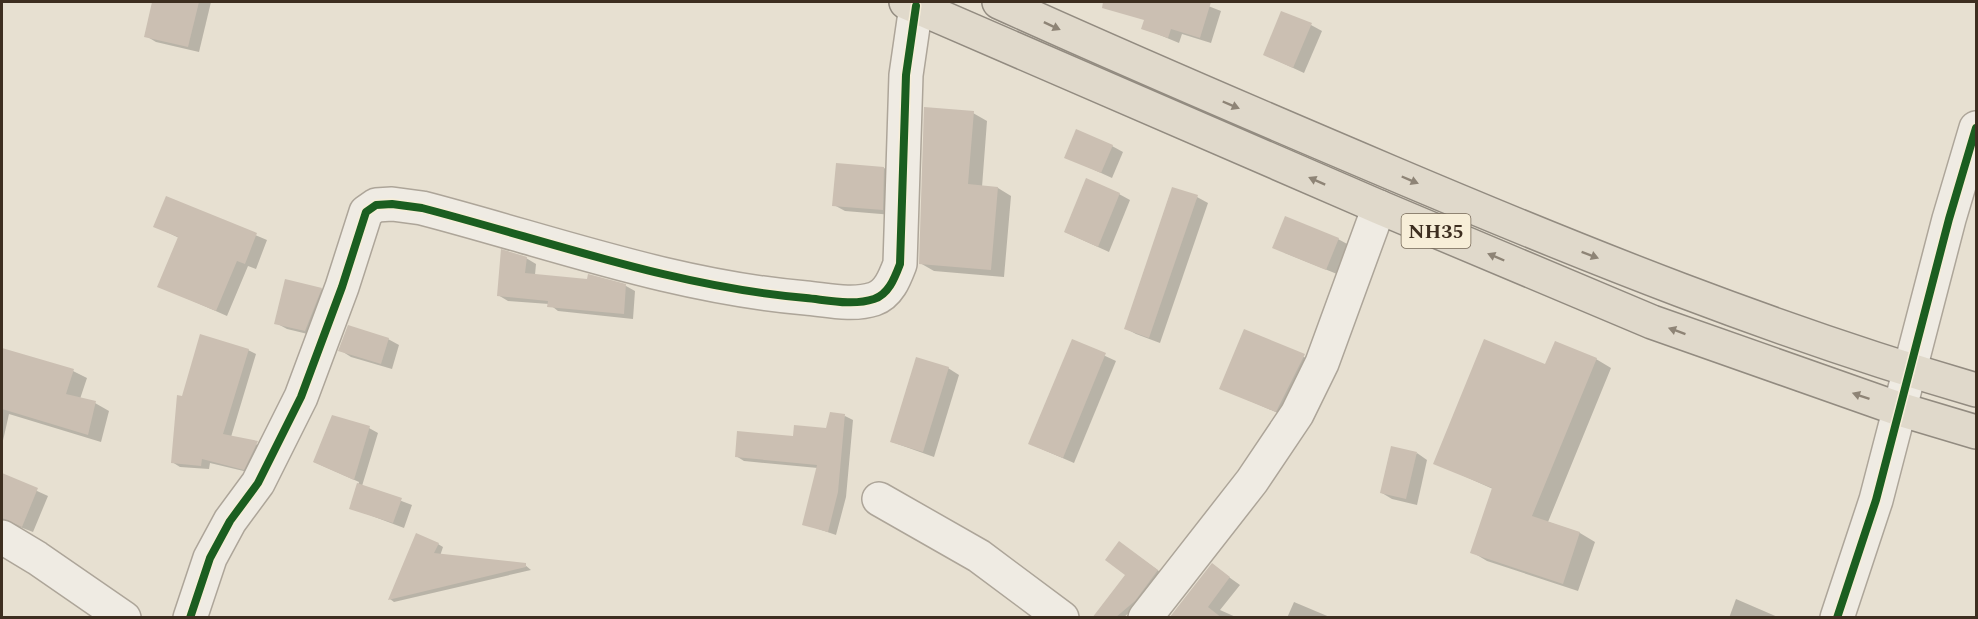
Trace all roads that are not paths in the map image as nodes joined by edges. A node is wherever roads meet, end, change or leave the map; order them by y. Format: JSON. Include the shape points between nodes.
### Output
{"nodes":[{"id":1,"x":999,"y":2,"type":"edge"},
{"id":2,"x":911,"y":4,"type":"edge"},
{"id":3,"x":1977,"y":128,"type":"edge"},
{"id":4,"x":1378,"y":207,"type":"junction"},
{"id":5,"x":1908,"y":370,"type":"junction"},
{"id":6,"x":1977,"y":390,"type":"edge"},
{"id":7,"x":1899,"y":409,"type":"junction"},
{"id":8,"x":1977,"y":432,"type":"edge"},
{"id":9,"x":879,"y":500,"type":"dead end"},
{"id":10,"x":2,"y":537,"type":"edge"},
{"id":11,"x":124,"y":618,"type":"edge"},
{"id":12,"x":190,"y":618,"type":"edge"},
{"id":13,"x":1062,"y":618,"type":"edge"},
{"id":14,"x":1145,"y":618,"type":"edge"},
{"id":15,"x":1836,"y":618,"type":"edge"}],
"edges":[{"from":1,"to":5,"type":"highway","number":"NH35","one_way":true,"via":[[1149,71],[1525,230]]},
{"from":4,"to":2,"type":"highway","number":"NH35","one_way":true},
{"from":2,"to":12,"type":"street","via":[[900,264],[892,284],[876,299],[851,302],[782,296],[673,276],[422,208],[376,205],[366,212],[358,232],[342,288],[301,397],[258,483],[230,521],[210,558]]},
{"from":3,"to":5,"type":"street"},
{"from":7,"to":4,"type":"highway","number":"NH35","one_way":true,"via":[[1652,322]]},
{"from":4,"to":14,"type":"street","via":[[1322,363],[1297,414],[1252,481]]},
{"from":5,"to":6,"type":"highway","number":"NH35"},
{"from":5,"to":7,"type":"street"},
{"from":7,"to":8,"type":"highway","number":"NH35"},
{"from":7,"to":15,"type":"street","via":[[1876,500]]},
{"from":9,"to":13,"type":"street","via":[[979,556]]},
{"from":10,"to":11,"type":"street"}]}
